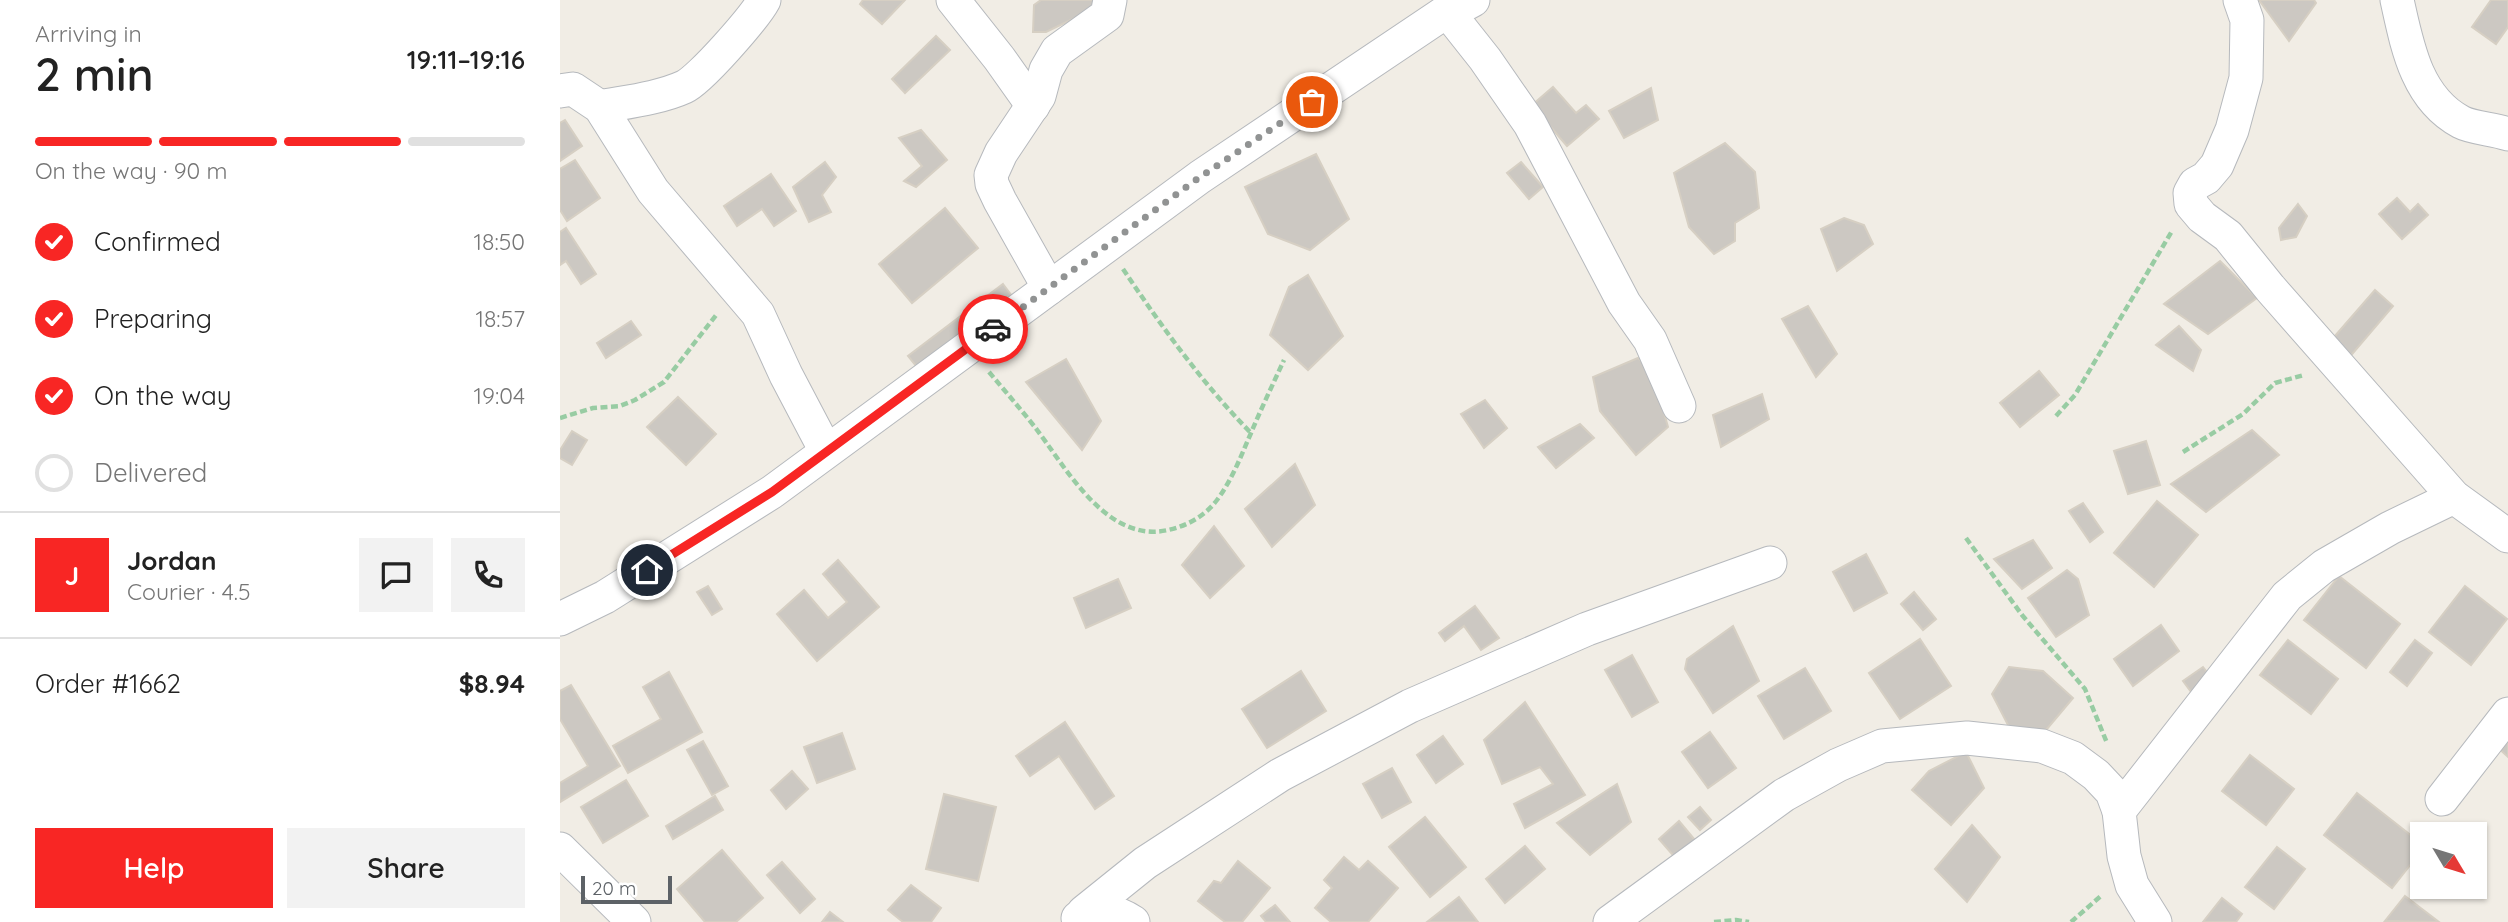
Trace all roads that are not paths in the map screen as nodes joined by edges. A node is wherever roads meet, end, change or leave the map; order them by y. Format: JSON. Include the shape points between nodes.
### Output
{"nodes":[{"id":1,"x":764,"y":0,"type":"edge"},
{"id":2,"x":953,"y":0,"type":"edge"},
{"id":3,"x":1110,"y":0,"type":"edge"},
{"id":4,"x":2240,"y":0,"type":"edge"},
{"id":5,"x":2397,"y":0,"type":"edge"},
{"id":6,"x":1460,"y":6,"type":"edge"},
{"id":7,"x":560,"y":91,"type":"edge"},
{"id":8,"x":1033,"y":106,"type":"junction"},
{"id":9,"x":600,"y":107,"type":"junction"},
{"id":10,"x":2508,"y":134,"type":"edge"},
{"id":11,"x":1049,"y":288,"type":"junction"},
{"id":12,"x":1679,"y":406,"type":"dead end"},
{"id":13,"x":826,"y":451,"type":"junction"},
{"id":14,"x":2508,"y":504,"type":"edge"},
{"id":15,"x":2464,"y":505,"type":"junction"},
{"id":16,"x":2508,"y":536,"type":"edge"},
{"id":17,"x":1770,"y":563,"type":"dead end"},
{"id":18,"x":560,"y":619,"type":"edge"},
{"id":19,"x":2508,"y":714,"type":"edge"},
{"id":20,"x":2442,"y":799,"type":"dead end"},
{"id":21,"x":2116,"y":802,"type":"junction"},
{"id":22,"x":560,"y":849,"type":"edge"},
{"id":23,"x":1079,"y":917,"type":"edge"},
{"id":24,"x":634,"y":922,"type":"edge"},
{"id":25,"x":1133,"y":922,"type":"edge"},
{"id":26,"x":1610,"y":922,"type":"edge"},
{"id":27,"x":2155,"y":922,"type":"edge"}],
"edges":[{"from":1,"to":9,"type":"street","via":[[730,44],[686,87]]},
{"from":2,"to":8,"type":"street"},
{"from":3,"to":8,"type":"street","via":[[1107,15],[1057,51]]},
{"from":4,"to":15,"type":"street","via":[[2247,20],[2246,78],[2217,165],[2195,184],[2190,204],[2228,236]]},
{"from":5,"to":10,"type":"street","via":[[2409,52],[2423,85],[2442,110],[2463,123]]},
{"from":6,"to":11,"type":"street","via":[[1200,177]]},
{"from":6,"to":12,"type":"street","via":[[1485,59],[1530,124],[1624,303],[1650,340]]},
{"from":7,"to":9,"type":"street","via":[[573,89]]},
{"from":8,"to":11,"type":"street","via":[[991,175],[1000,201]]},
{"from":9,"to":13,"type":"street","via":[[653,191],[758,314]]},
{"from":11,"to":13,"type":"street"},
{"from":13,"to":18,"type":"street","via":[[772,492],[605,597]]},
{"from":14,"to":15,"type":"street"},
{"from":15,"to":16,"type":"street"},
{"from":15,"to":21,"type":"street","via":[[2390,528],[2323,566],[2287,596]]},
{"from":17,"to":23,"type":"street","via":[[1587,628],[1410,706],[1280,775],[1146,863]]},
{"from":19,"to":20,"type":"street"},
{"from":21,"to":26,"type":"street","via":[[2096,775],[2073,758],[2042,746],[1967,738],[1882,746],[1784,795]]},
{"from":21,"to":27,"type":"street","via":[[2132,885]]},
{"from":22,"to":24,"type":"street"},
{"from":23,"to":25,"type":"street","via":[[1109,911]]}]}
